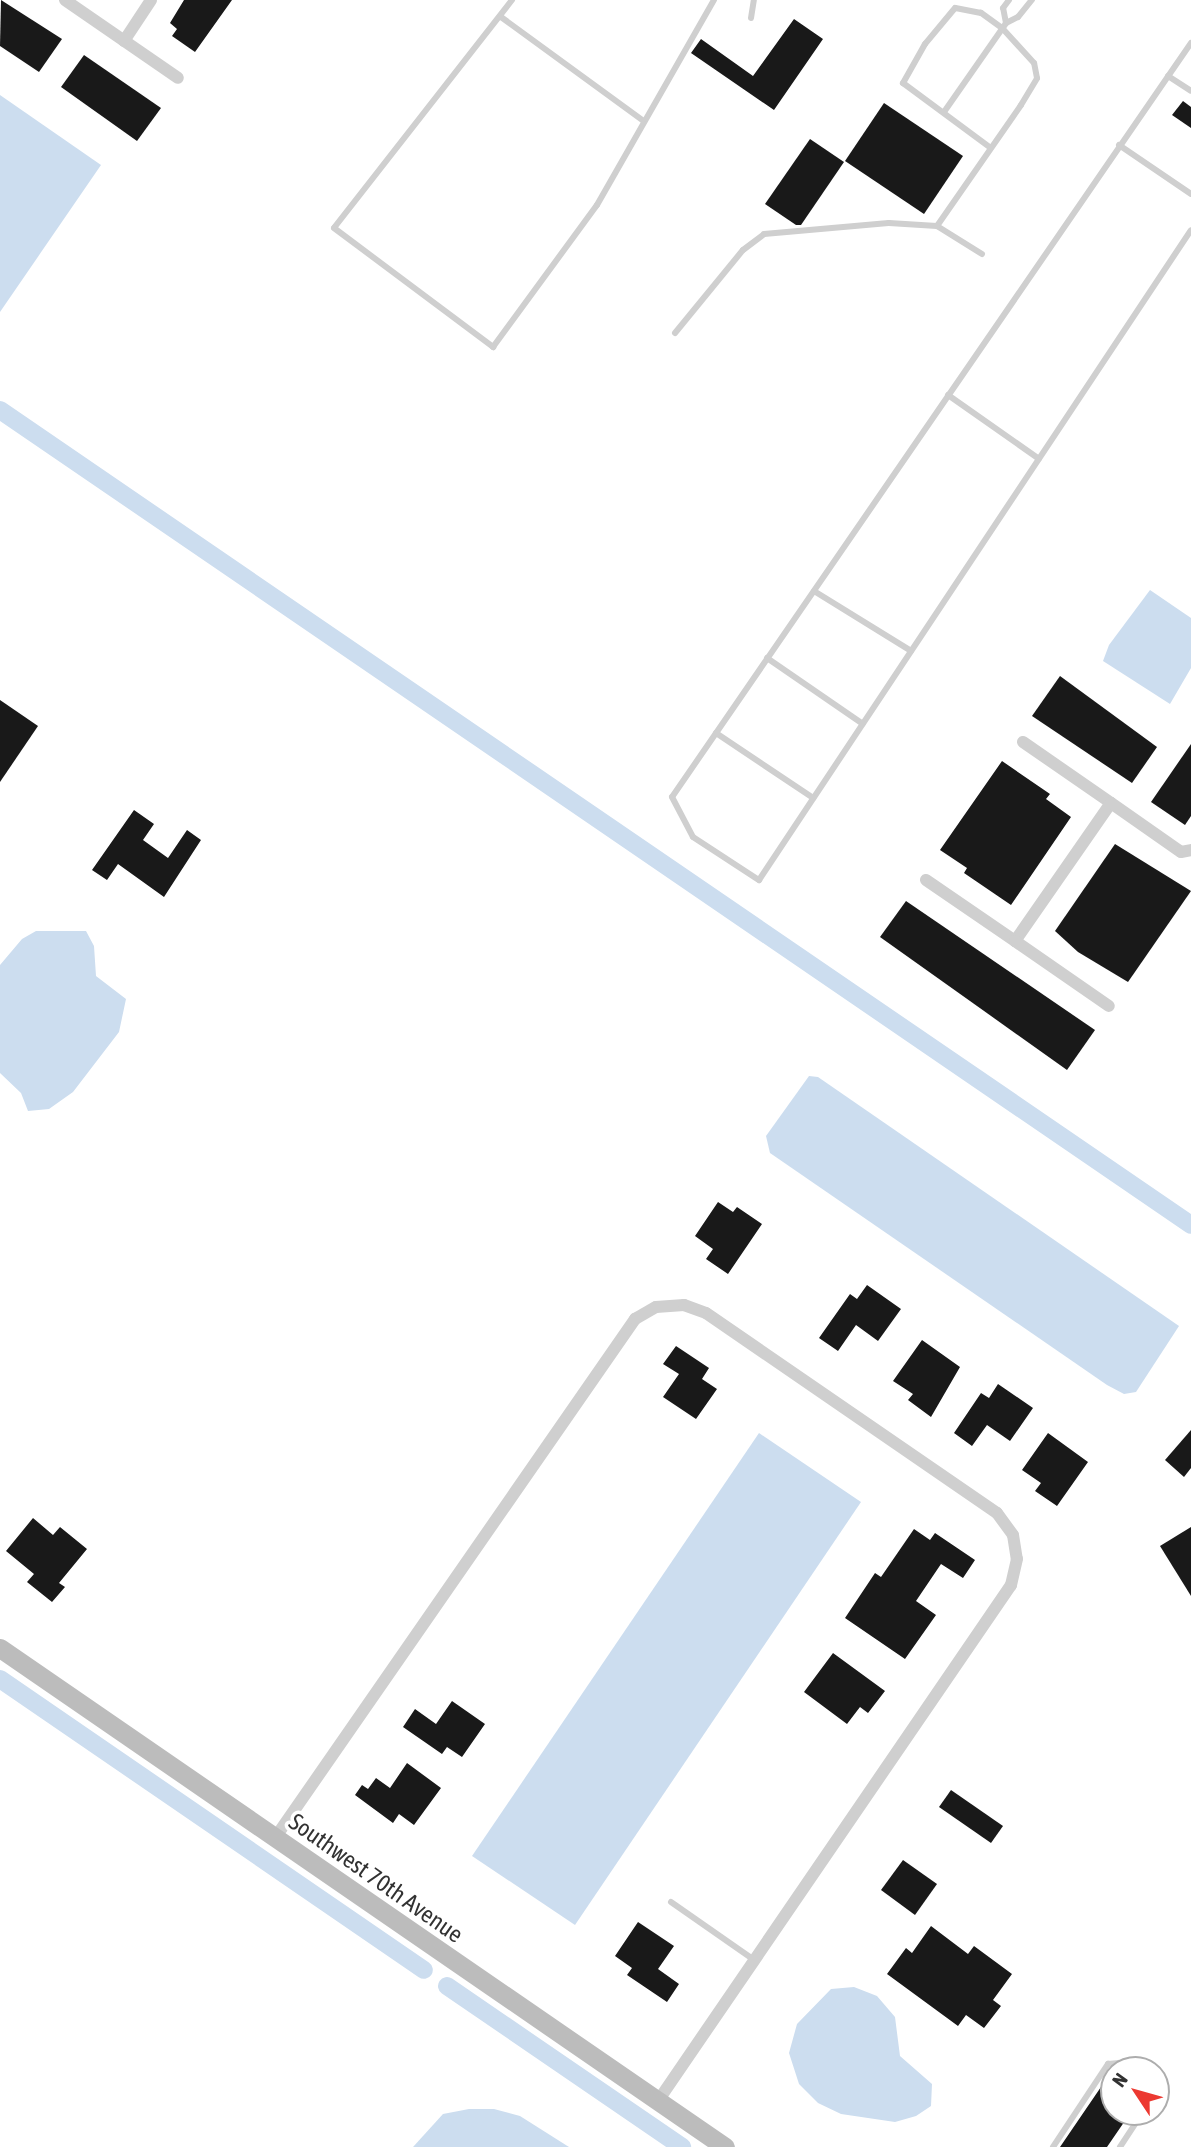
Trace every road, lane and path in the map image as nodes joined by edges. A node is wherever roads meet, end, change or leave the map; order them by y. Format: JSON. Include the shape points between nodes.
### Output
{"nodes":[{"id":1,"x":65,"y":0,"type":"edge"},
{"id":2,"x":151,"y":0,"type":"edge"},
{"id":3,"x":512,"y":0,"type":"edge"},
{"id":4,"x":714,"y":0,"type":"edge"},
{"id":5,"x":754,"y":0,"type":"edge"},
{"id":6,"x":1009,"y":0,"type":"edge"},
{"id":7,"x":1032,"y":0,"type":"edge"},
{"id":8,"x":501,"y":16,"type":"junction"},
{"id":9,"x":751,"y":18,"type":"dead end"},
{"id":10,"x":1004,"y":25,"type":"junction"},
{"id":11,"x":124,"y":41,"type":"junction"},
{"id":12,"x":1191,"y":43,"type":"edge"},
{"id":13,"x":1168,"y":76,"type":"junction"},
{"id":14,"x":178,"y":78,"type":"dead end"},
{"id":15,"x":1191,"y":91,"type":"edge"},
{"id":16,"x":944,"y":112,"type":"junction"},
{"id":17,"x":642,"y":120,"type":"junction"},
{"id":18,"x":1119,"y":145,"type":"junction"},
{"id":19,"x":991,"y":148,"type":"junction"},
{"id":20,"x":1191,"y":194,"type":"edge"},
{"id":21,"x":937,"y":226,"type":"junction"},
{"id":22,"x":1191,"y":230,"type":"edge"},
{"id":23,"x":982,"y":254,"type":"dead end"},
{"id":24,"x":675,"y":333,"type":"dead end"},
{"id":25,"x":948,"y":395,"type":"junction"},
{"id":26,"x":1039,"y":459,"type":"junction"},
{"id":27,"x":814,"y":591,"type":"junction"},
{"id":28,"x":911,"y":651,"type":"junction"},
{"id":29,"x":767,"y":658,"type":"junction"},
{"id":30,"x":863,"y":724,"type":"junction"},
{"id":31,"x":716,"y":733,"type":"junction"},
{"id":32,"x":1023,"y":742,"type":"dead end"},
{"id":33,"x":813,"y":798,"type":"junction"},
{"id":34,"x":1111,"y":803,"type":"junction"},
{"id":35,"x":1191,"y":850,"type":"edge"},
{"id":36,"x":926,"y":880,"type":"dead end"},
{"id":37,"x":1015,"y":941,"type":"junction"},
{"id":38,"x":1109,"y":1006,"type":"dead end"},
{"id":39,"x":0,"y":1648,"type":"edge"},
{"id":40,"x":275,"y":1838,"type":"junction"},
{"id":41,"x":671,"y":1902,"type":"dead end"},
{"id":42,"x":754,"y":1960,"type":"junction"},
{"id":43,"x":1100,"y":2076,"type":"edge"},
{"id":44,"x":658,"y":2101,"type":"junction"},
{"id":45,"x":1134,"y":2126,"type":"edge"},
{"id":46,"x":725,"y":2147,"type":"edge"},
{"id":47,"x":1053,"y":2147,"type":"edge"},
{"id":48,"x":1120,"y":2147,"type":"edge"}],
"edges":[{"from":1,"to":11,"type":"street"},
{"from":2,"to":11,"type":"street"},
{"from":3,"to":8,"type":"lane"},
{"from":4,"to":17,"type":"lane"},
{"from":5,"to":9,"type":"lane"},
{"from":6,"to":10,"type":"lane","via":[[1003,8]]},
{"from":7,"to":10,"type":"lane","via":[[1018,18]]},
{"from":8,"to":17,"type":"lane"},
{"from":8,"to":17,"type":"lane","via":[[334,228],[494,347],[597,205]]},
{"from":10,"to":16,"type":"lane"},
{"from":10,"to":16,"type":"lane","via":[[981,13],[955,8],[925,44],[903,83]]},
{"from":10,"to":19,"type":"lane","via":[[1034,62],[1037,78]]},
{"from":11,"to":14,"type":"street"},
{"from":12,"to":13,"type":"lane"},
{"from":13,"to":15,"type":"lane"},
{"from":13,"to":18,"type":"lane"},
{"from":16,"to":19,"type":"lane"},
{"from":18,"to":20,"type":"lane"},
{"from":18,"to":25,"type":"lane"},
{"from":19,"to":21,"type":"lane"},
{"from":21,"to":23,"type":"lane"},
{"from":21,"to":24,"type":"lane","via":[[889,223],[764,234],[743,250]]},
{"from":22,"to":26,"type":"lane"},
{"from":25,"to":26,"type":"lane"},
{"from":25,"to":27,"type":"lane"},
{"from":26,"to":28,"type":"lane"},
{"from":27,"to":28,"type":"lane"},
{"from":27,"to":29,"type":"lane"},
{"from":28,"to":30,"type":"lane"},
{"from":29,"to":30,"type":"lane"},
{"from":29,"to":31,"type":"lane"},
{"from":30,"to":33,"type":"lane"},
{"from":31,"to":33,"type":"lane"},
{"from":31,"to":33,"type":"lane","via":[[672,797],[693,836],[759,880]]},
{"from":32,"to":34,"type":"street"},
{"from":34,"to":35,"type":"street","via":[[1181,852]]},
{"from":34,"to":37,"type":"street"},
{"from":36,"to":37,"type":"street"},
{"from":37,"to":38,"type":"street"},
{"from":39,"to":40,"type":"street","name":"Southwest 70th Avenue"},
{"from":40,"to":42,"type":"street","via":[[622,1335],[635,1319],[656,1307],[684,1304],[706,1313],[996,1513],[1013,1535],[1017,1559],[1011,1585]]},
{"from":40,"to":44,"type":"street","name":"Southwest 70th Avenue"},
{"from":41,"to":42,"type":"lane"},
{"from":42,"to":44,"type":"street"},
{"from":43,"to":47,"type":"lane"},
{"from":44,"to":46,"type":"street","name":"Southwest 70th Avenue"},
{"from":45,"to":48,"type":"lane"}]}
